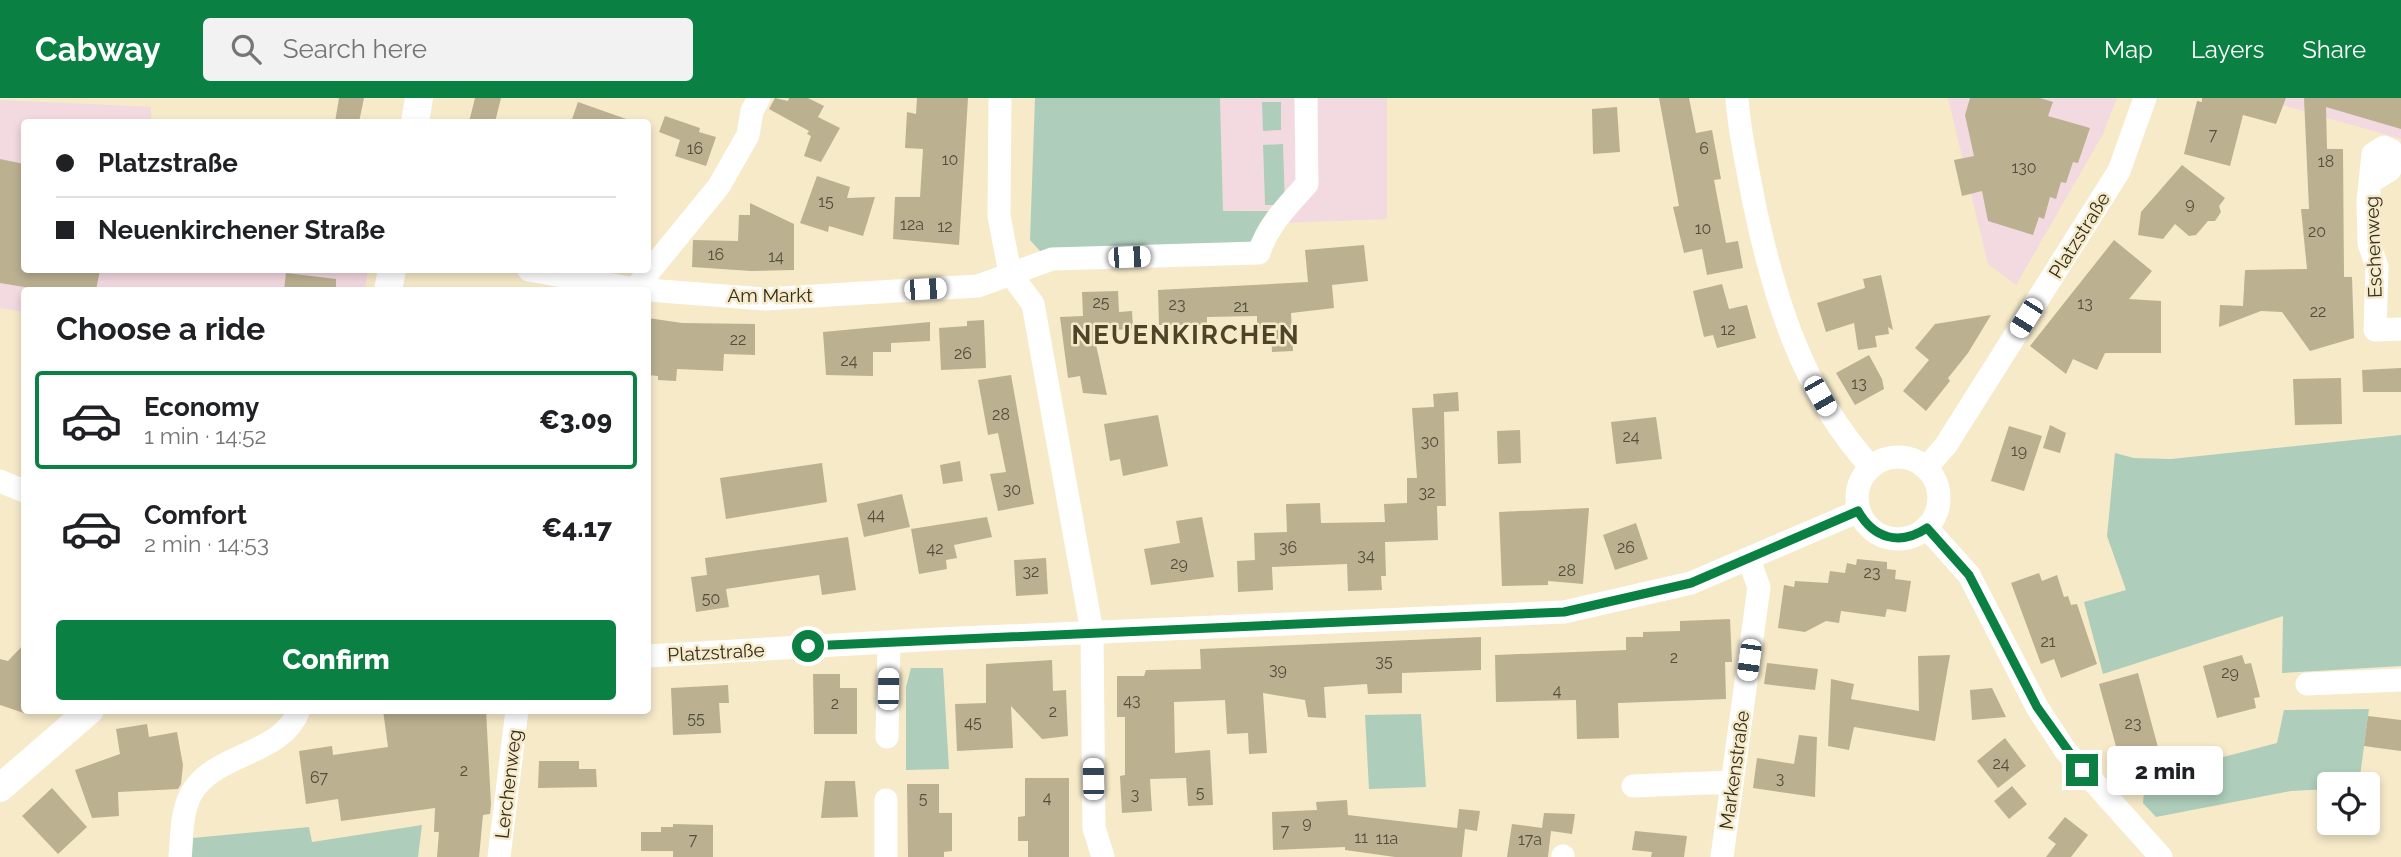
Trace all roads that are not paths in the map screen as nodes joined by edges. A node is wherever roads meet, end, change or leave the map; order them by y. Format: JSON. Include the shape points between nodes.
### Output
{"nodes":[{"id":1,"x":419,"y":98,"type":"edge"},
{"id":2,"x":759,"y":98,"type":"edge"},
{"id":3,"x":1000,"y":98,"type":"edge"},
{"id":4,"x":1306,"y":98,"type":"edge"},
{"id":5,"x":1737,"y":98,"type":"edge"},
{"id":6,"x":2145,"y":98,"type":"edge"},
{"id":7,"x":416,"y":119,"type":"edge"},
{"id":8,"x":2372,"y":181,"type":"dead end"},
{"id":9,"x":651,"y":269,"type":"edge"},
{"id":10,"x":546,"y":273,"type":"edge"},
{"id":11,"x":648,"y":273,"type":"edge"},
{"id":12,"x":1010,"y":273,"type":"junction"},
{"id":13,"x":624,"y":287,"type":"edge"},
{"id":14,"x":637,"y":287,"type":"edge"},
{"id":15,"x":651,"y":290,"type":"edge"},
{"id":16,"x":2401,"y":329,"type":"edge"},
{"id":17,"x":1871,"y":467,"type":"junction"},
{"id":18,"x":1926,"y":468,"type":"junction"},
{"id":19,"x":0,"y":481,"type":"edge"},
{"id":20,"x":21,"y":490,"type":"edge"},
{"id":21,"x":1858,"y":511,"type":"junction"},
{"id":22,"x":1927,"y":528,"type":"junction"},
{"id":23,"x":1749,"y":560,"type":"junction"},
{"id":24,"x":1092,"y":632,"type":"junction"},
{"id":25,"x":888,"y":642,"type":"junction"},
{"id":26,"x":651,"y":656,"type":"edge"},
{"id":27,"x":2401,"y":680,"type":"edge"},
{"id":28,"x":2307,"y":684,"type":"dead end"},
{"id":29,"x":85,"y":714,"type":"edge"},
{"id":30,"x":296,"y":714,"type":"edge"},
{"id":31,"x":517,"y":714,"type":"edge"},
{"id":32,"x":887,"y":737,"type":"dead end"},
{"id":33,"x":1732,"y":782,"type":"junction"},
{"id":34,"x":1633,"y":786,"type":"dead end"},
{"id":35,"x":0,"y":788,"type":"edge"},
{"id":36,"x":886,"y":800,"type":"dead end"},
{"id":37,"x":180,"y":857,"type":"edge"},
{"id":38,"x":499,"y":857,"type":"edge"},
{"id":39,"x":886,"y":857,"type":"edge"},
{"id":40,"x":1103,"y":857,"type":"edge"},
{"id":41,"x":1722,"y":857,"type":"edge"},
{"id":42,"x":2161,"y":857,"type":"edge"}],
"edges":[{"from":1,"to":7,"type":"main road"},
{"from":2,"to":9,"type":"street","via":[[748,135],[719,186]]},
{"from":3,"to":12,"type":"street","via":[[999,216]]},
{"from":4,"to":12,"type":"street","name":"Am Markt","via":[[1307,184],[1283,210],[1259,253],[1052,260]]},
{"from":5,"to":17,"type":"street","via":[[1766,258],[1796,352],[1845,439]]},
{"from":6,"to":18,"type":"street","name":"Platzstraße","via":[[2119,171],[1946,446]]},
{"from":8,"to":16,"type":"street","name":"Eschenweg","via":[[2368,201],[2369,243],[2377,267],[2375,330]]},
{"from":10,"to":13,"type":"street","name":"Am Markt"},
{"from":11,"to":14,"type":"street"},
{"from":12,"to":15,"type":"street","name":"Am Markt","via":[[978,286],[765,299]]},
{"from":12,"to":24,"type":"street","via":[[1033,304]]},
{"from":17,"to":18,"type":"street","via":[[1881,460],[1905,457]]},
{"from":17,"to":21,"type":"street","via":[[1858,487]]},
{"from":18,"to":22,"type":"street","via":[[1939,491],[1935,518]]},
{"from":19,"to":20,"type":"street"},
{"from":21,"to":22,"type":"street","via":[[1875,533],[1888,538],[1915,536]]},
{"from":21,"to":23,"type":"street","name":"Platzstraße"},
{"from":22,"to":42,"type":"street","via":[[1969,575],[2037,707],[2065,750]]},
{"from":23,"to":24,"type":"street","name":"Platzstraße","via":[[1691,583],[1564,612]]},
{"from":23,"to":33,"type":"street","name":"Markenstraße","via":[[1759,587]]},
{"from":24,"to":25,"type":"street","name":"Platzstraße"},
{"from":24,"to":40,"type":"street","via":[[1094,828]]},
{"from":25,"to":26,"type":"street","name":"Platzstraße"},
{"from":25,"to":32,"type":"street"},
{"from":27,"to":28,"type":"street"},
{"from":29,"to":35,"type":"main road"},
{"from":30,"to":37,"type":"street","via":[[284,733],[203,776],[184,813]]},
{"from":31,"to":38,"type":"street","name":"Lerchenweg"},
{"from":33,"to":34,"type":"street"},
{"from":33,"to":41,"type":"street","name":"Markenstraße"},
{"from":36,"to":39,"type":"street"}]}
